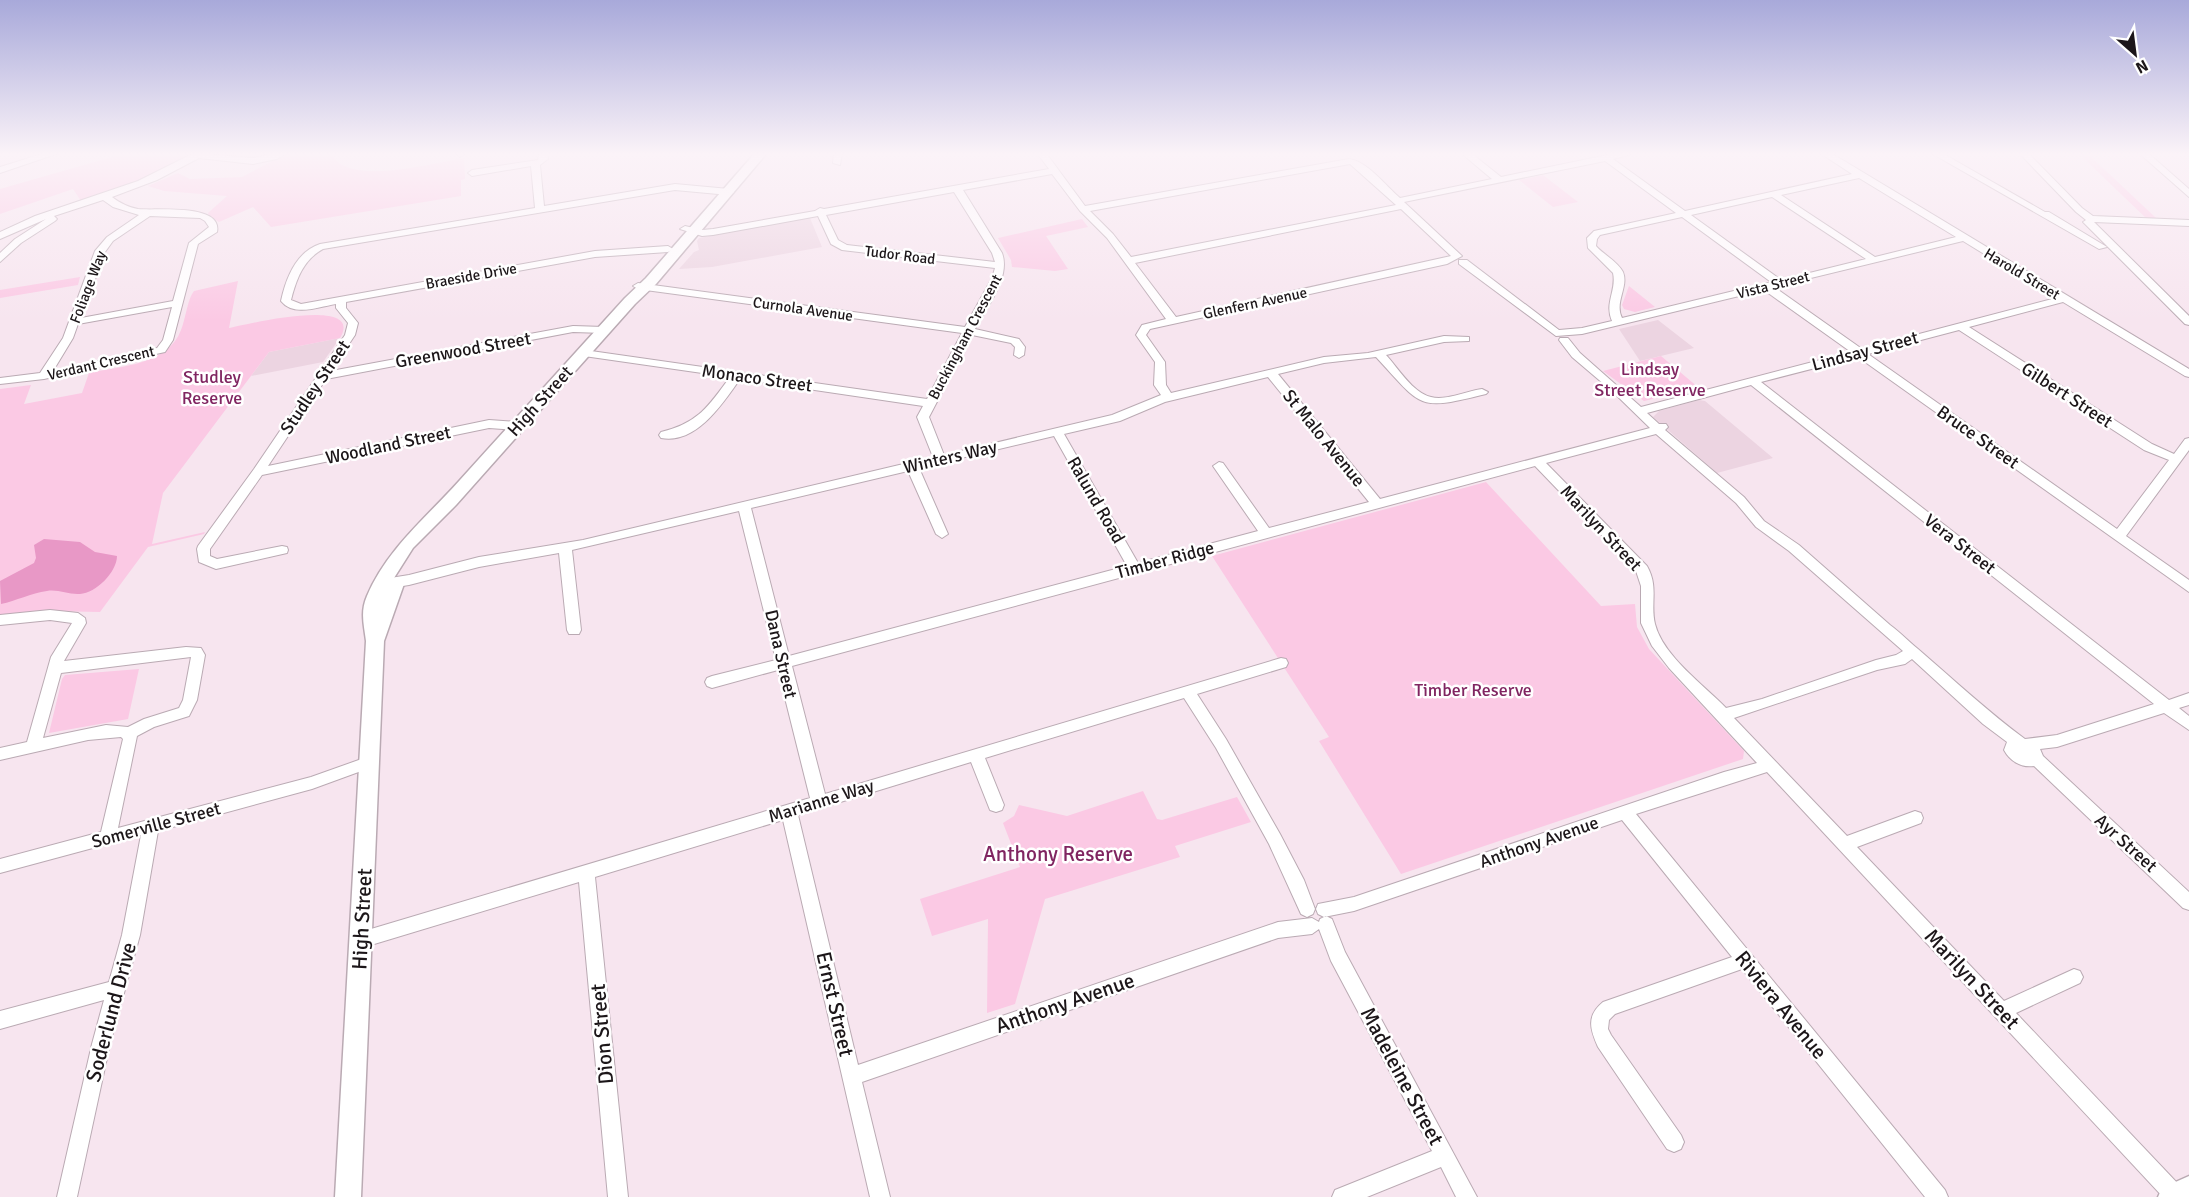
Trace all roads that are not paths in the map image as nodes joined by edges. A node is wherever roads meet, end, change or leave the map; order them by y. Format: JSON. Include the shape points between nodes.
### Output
{"nodes":[{"id":1,"x":66,"y":209,"type":"edge"},
{"id":2,"x":76,"y":209,"type":"edge"},
{"id":3,"x":126,"y":209,"type":"edge"},
{"id":4,"x":547,"y":209,"type":"edge"},
{"id":5,"x":710,"y":209,"type":"edge"},
{"id":6,"x":832,"y":209,"type":"edge"},
{"id":7,"x":970,"y":209,"type":"edge"},
{"id":8,"x":1090,"y":209,"type":"edge"},
{"id":9,"x":1367,"y":209,"type":"edge"},
{"id":10,"x":1407,"y":209,"type":"edge"},
{"id":11,"x":1677,"y":209,"type":"edge"},
{"id":12,"x":1703,"y":209,"type":"edge"},
{"id":13,"x":1796,"y":209,"type":"edge"},
{"id":14,"x":1915,"y":209,"type":"edge"},
{"id":15,"x":2034,"y":209,"type":"edge"},
{"id":16,"x":2078,"y":209,"type":"edge"},
{"id":17,"x":540,"y":210,"type":"joint"},
{"id":18,"x":1084,"y":210,"type":"joint"},
{"id":19,"x":820,"y":211,"type":"junction"},
{"id":20,"x":147,"y":213,"type":"junction"},
{"id":21,"x":1683,"y":213,"type":"junction"},
{"id":22,"x":2058,"y":219,"type":"junction"},
{"id":23,"x":2089,"y":220,"type":"junction"},
{"id":24,"x":2189,"y":223,"type":"edge"},
{"id":25,"x":692,"y":230,"type":"junction"},
{"id":26,"x":0,"y":236,"type":"edge"},
{"id":27,"x":1964,"y":238,"type":"junction"},
{"id":28,"x":2102,"y":247,"type":"dead end"},
{"id":29,"x":668,"y":249,"type":"junction"},
{"id":30,"x":642,"y":252,"type":"junction"},
{"id":31,"x":2,"y":255,"type":"edge"},
{"id":32,"x":1462,"y":258,"type":"junction"},
{"id":33,"x":658,"y":260,"type":"junction"},
{"id":34,"x":1874,"y":260,"type":"junction"},
{"id":35,"x":1128,"y":261,"type":"junction"},
{"id":36,"x":1001,"y":266,"type":"junction"},
{"id":37,"x":1779,"y":283,"type":"junction"},
{"id":38,"x":1766,"y":286,"type":"junction"},
{"id":39,"x":641,"y":287,"type":"junction"},
{"id":40,"x":2063,"y":298,"type":"junction"},
{"id":41,"x":341,"y":300,"type":"junction"},
{"id":42,"x":180,"y":303,"type":"junction"},
{"id":43,"x":1173,"y":321,"type":"junction"},
{"id":44,"x":74,"y":322,"type":"junction"},
{"id":45,"x":1618,"y":322,"type":"junction"},
{"id":46,"x":2189,"y":322,"type":"edge"},
{"id":47,"x":1960,"y":326,"type":"junction"},
{"id":48,"x":604,"y":330,"type":"junction"},
{"id":49,"x":968,"y":331,"type":"junction"},
{"id":50,"x":1558,"y":337,"type":"junction"},
{"id":51,"x":1465,"y":339,"type":"dead end"},
{"id":52,"x":1859,"y":352,"type":"junction"},
{"id":53,"x":584,"y":353,"type":"junction"},
{"id":54,"x":1379,"y":354,"type":"junction"},
{"id":55,"x":1019,"y":355,"type":"dead end"},
{"id":56,"x":1271,"y":373,"type":"junction"},
{"id":57,"x":737,"y":375,"type":"junction"},
{"id":58,"x":2189,"y":375,"type":"edge"},
{"id":59,"x":44,"y":376,"type":"junction"},
{"id":60,"x":322,"y":376,"type":"junction"},
{"id":61,"x":0,"y":381,"type":"edge"},
{"id":62,"x":1753,"y":381,"type":"junction"},
{"id":63,"x":1484,"y":392,"type":"dead end"},
{"id":64,"x":1168,"y":397,"type":"junction"},
{"id":65,"x":930,"y":403,"type":"junction"},
{"id":66,"x":1643,"y":410,"type":"junction"},
{"id":67,"x":518,"y":426,"type":"junction"},
{"id":68,"x":1658,"y":428,"type":"junction"},
{"id":69,"x":1057,"y":432,"type":"junction"},
{"id":70,"x":665,"y":435,"type":"dead end"},
{"id":71,"x":2189,"y":442,"type":"edge"},
{"id":72,"x":940,"y":459,"type":"junction"},
{"id":73,"x":2176,"y":459,"type":"junction"},
{"id":74,"x":1536,"y":461,"type":"junction"},
{"id":75,"x":912,"y":466,"type":"junction"},
{"id":76,"x":1219,"y":466,"type":"dead end"},
{"id":77,"x":258,"y":472,"type":"junction"},
{"id":78,"x":1377,"y":503,"type":"junction"},
{"id":79,"x":744,"y":506,"type":"junction"},
{"id":80,"x":1266,"y":533,"type":"junction"},
{"id":81,"x":942,"y":534,"type":"dead end"},
{"id":82,"x":2118,"y":537,"type":"junction"},
{"id":83,"x":565,"y":548,"type":"junction"},
{"id":84,"x":282,"y":550,"type":"dead end"},
{"id":85,"x":1135,"y":569,"type":"junction"},
{"id":86,"x":391,"y":578,"type":"junction"},
{"id":87,"x":2189,"y":587,"type":"edge"},
{"id":88,"x":0,"y":620,"type":"edge"},
{"id":89,"x":574,"y":630,"type":"dead end"},
{"id":90,"x":1907,"y":654,"type":"junction"},
{"id":91,"x":783,"y":663,"type":"junction"},
{"id":92,"x":1281,"y":663,"type":"dead end"},
{"id":93,"x":54,"y":669,"type":"junction"},
{"id":94,"x":712,"y":682,"type":"dead end"},
{"id":95,"x":1192,"y":690,"type":"junction"},
{"id":96,"x":2189,"y":699,"type":"edge"},
{"id":97,"x":2166,"y":707,"type":"junction"},
{"id":98,"x":1725,"y":717,"type":"junction"},
{"id":99,"x":2189,"y":724,"type":"edge"},
{"id":100,"x":129,"y":733,"type":"junction"},
{"id":101,"x":33,"y":746,"type":"junction"},
{"id":102,"x":2026,"y":752,"type":"junction"},
{"id":103,"x":0,"y":754,"type":"edge"},
{"id":104,"x":976,"y":755,"type":"junction"},
{"id":105,"x":1768,"y":763,"type":"junction"},
{"id":106,"x":370,"y":768,"type":"junction"},
{"id":107,"x":819,"y":802,"type":"junction"},
{"id":108,"x":996,"y":805,"type":"dead end"},
{"id":109,"x":789,"y":811,"type":"junction"},
{"id":110,"x":1625,"y":813,"type":"junction"},
{"id":111,"x":1915,"y":818,"type":"dead end"},
{"id":112,"x":152,"y":826,"type":"junction"},
{"id":113,"x":108,"y":837,"type":"junction"},
{"id":114,"x":1845,"y":844,"type":"junction"},
{"id":115,"x":0,"y":866,"type":"edge"},
{"id":116,"x":586,"y":872,"type":"junction"},
{"id":117,"x":2189,"y":903,"type":"edge"},
{"id":118,"x":1317,"y":917,"type":"junction"},
{"id":119,"x":361,"y":940,"type":"junction"},
{"id":120,"x":1745,"y":960,"type":"junction"},
{"id":121,"x":2074,"y":977,"type":"dead end"},
{"id":122,"x":117,"y":988,"type":"junction"},
{"id":123,"x":2001,"y":1011,"type":"junction"},
{"id":124,"x":0,"y":1020,"type":"edge"},
{"id":125,"x":852,"y":1076,"type":"junction"},
{"id":126,"x":1674,"y":1142,"type":"dead end"},
{"id":127,"x":1445,"y":1156,"type":"junction"},
{"id":128,"x":2178,"y":1194,"type":"edge"},
{"id":129,"x":67,"y":1197,"type":"edge"},
{"id":130,"x":348,"y":1197,"type":"edge"},
{"id":131,"x":618,"y":1197,"type":"edge"},
{"id":132,"x":880,"y":1197,"type":"edge"},
{"id":133,"x":1342,"y":1197,"type":"edge"},
{"id":134,"x":1467,"y":1197,"type":"edge"},
{"id":135,"x":1938,"y":1197,"type":"edge"}],
"edges":[{"from":1,"to":26,"type":"street"},
{"from":2,"to":31,"type":"street","via":[[37,228]]},
{"from":3,"to":20,"type":"street","name":"Verdant Crescent"},
{"from":4,"to":17,"type":"street"},
{"from":5,"to":25,"type":"main road","name":"High Street"},
{"from":6,"to":19,"type":"street"},
{"from":7,"to":36,"type":"street","name":"Buckingham Crescent","via":[[998,253]]},
{"from":8,"to":18,"type":"street"},
{"from":9,"to":35,"type":"street"},
{"from":10,"to":32,"type":"street","name":"Ayr Street"},
{"from":11,"to":21,"type":"street"},
{"from":12,"to":21,"type":"street"},
{"from":13,"to":34,"type":"street"},
{"from":14,"to":27,"type":"street","name":"Harold Street"},
{"from":15,"to":22,"type":"street"},
{"from":16,"to":23,"type":"street"},
{"from":17,"to":41,"type":"street","name":"Braeside Drive","via":[[314,249],[291,279],[286,301],[301,307]]},
{"from":18,"to":35,"type":"street"},
{"from":19,"to":25,"type":"street","via":[[707,233]]},
{"from":19,"to":36,"type":"street","name":"Tudor Road","via":[[834,242],[841,246]]},
{"from":20,"to":42,"type":"street","name":"Verdant Crescent","via":[[202,216],[214,226],[214,230],[194,243]]},
{"from":20,"to":44,"type":"street","name":"Foliage Way","via":[[103,247]]},
{"from":21,"to":37,"type":"street"},
{"from":21,"to":45,"type":"street","via":[[1601,232],[1592,238],[1592,249],[1619,276],[1612,304]]},
{"from":22,"to":23,"type":"street"},
{"from":22,"to":28,"type":"street"},
{"from":23,"to":24,"type":"street"},
{"from":23,"to":46,"type":"street"},
{"from":25,"to":29,"type":"main road","name":"High Street"},
{"from":25,"to":39,"type":"main road","name":"High Street"},
{"from":27,"to":34,"type":"street","name":"Vista Street"},
{"from":27,"to":40,"type":"street","name":"Harold Street"},
{"from":29,"to":30,"type":"street","name":"Braeside Drive"},
{"from":29,"to":33,"type":"main road","name":"High Street"},
{"from":30,"to":33,"type":"street","name":"Braeside Drive","via":[[653,254]]},
{"from":30,"to":41,"type":"street","name":"Braeside Drive","via":[[595,254]]},
{"from":32,"to":43,"type":"street","name":"Glenfern Avenue"},
{"from":32,"to":50,"type":"street","name":"Ayr Street"},
{"from":33,"to":39,"type":"main road","name":"High Street"},
{"from":34,"to":37,"type":"street","name":"Vista Street"},
{"from":35,"to":43,"type":"street"},
{"from":36,"to":49,"type":"street","name":"Buckingham Crescent"},
{"from":37,"to":38,"type":"street","name":"Vista Street"},
{"from":38,"to":45,"type":"street","name":"Vista Street"},
{"from":38,"to":52,"type":"street","name":"Bruce Street"},
{"from":39,"to":48,"type":"main road","name":"High Street"},
{"from":39,"to":49,"type":"street","name":"Curnola Avenue"},
{"from":40,"to":47,"type":"street","name":"Lindsay Street"},
{"from":40,"to":58,"type":"street","name":"Harold Street"},
{"from":41,"to":60,"type":"street","name":"Studley Street","via":[[341,308],[353,323],[350,335]]},
{"from":42,"to":44,"type":"street"},
{"from":42,"to":59,"type":"street","name":"Verdant Crescent","via":[[172,332],[158,351]]},
{"from":43,"to":64,"type":"street","name":"Glenfern Avenue","via":[[1150,326],[1141,333],[1160,362],[1160,385]]},
{"from":44,"to":59,"type":"street","name":"Foliage Way","via":[[62,350]]},
{"from":45,"to":50,"type":"street","name":"Vista Street"},
{"from":47,"to":52,"type":"street","name":"Lindsay Street"},
{"from":47,"to":73,"type":"street","name":"Gilbert Street","via":[[2148,447]]},
{"from":48,"to":53,"type":"main road","name":"High Street"},
{"from":48,"to":60,"type":"street","name":"Greenwood Street","via":[[573,329]]},
{"from":49,"to":55,"type":"street","name":"Curnola Avenue","via":[[1015,341],[1020,347]]},
{"from":49,"to":65,"type":"street","name":"Buckingham Crescent"},
{"from":50,"to":66,"type":"street","name":"Ayr Street"},
{"from":51,"to":54,"type":"street","name":"Winters Way","via":[[1444,339]]},
{"from":52,"to":62,"type":"street","name":"Lindsay Street"},
{"from":52,"to":82,"type":"street","name":"Bruce Street"},
{"from":53,"to":57,"type":"street","name":"Monaco Street"},
{"from":53,"to":67,"type":"main road","name":"High Street"},
{"from":54,"to":56,"type":"street","name":"Winters Way","via":[[1330,359]]},
{"from":54,"to":63,"type":"street","via":[[1425,400]]},
{"from":56,"to":64,"type":"street","name":"Winters Way"},
{"from":56,"to":78,"type":"street","name":"St Malo Avenue"},
{"from":57,"to":65,"type":"street","name":"Monaco Street"},
{"from":57,"to":70,"type":"street","via":[[702,422]]},
{"from":59,"to":61,"type":"street","name":"Verdant Crescent"},
{"from":60,"to":77,"type":"street","name":"Studley Street"},
{"from":62,"to":66,"type":"street","name":"Lindsay Street"},
{"from":62,"to":97,"type":"street","name":"Vera Street"},
{"from":64,"to":69,"type":"street","name":"Winters Way","via":[[1122,417]]},
{"from":65,"to":72,"type":"street","name":"Buckingham Crescent","via":[[923,421]]},
{"from":66,"to":68,"type":"street","name":"Ayr Street"},
{"from":67,"to":77,"type":"street","name":"Woodland Street","via":[[489,424]]},
{"from":67,"to":86,"type":"main road","name":"High Street","via":[[450,501]]},
{"from":68,"to":74,"type":"street","name":"Timber Ridge"},
{"from":68,"to":90,"type":"street","name":"Ayr Street","via":[[1740,500],[1760,524],[1794,548],[1885,629]]},
{"from":69,"to":72,"type":"street","name":"Winters Way"},
{"from":69,"to":85,"type":"street","name":"Ralund Road"},
{"from":71,"to":73,"type":"street"},
{"from":72,"to":75,"type":"street","name":"Winters Way"},
{"from":73,"to":82,"type":"street"},
{"from":74,"to":78,"type":"street","name":"Timber Ridge"},
{"from":74,"to":98,"type":"street","name":"Marilyn Street","via":[[1642,569],[1649,588],[1648,621],[1655,640]]},
{"from":75,"to":79,"type":"street","name":"Winters Way"},
{"from":75,"to":81,"type":"street"},
{"from":76,"to":80,"type":"street"},
{"from":77,"to":84,"type":"street","name":"Studley Street","via":[[203,549],[204,560],[216,564]]},
{"from":78,"to":80,"type":"street","name":"Timber Ridge"},
{"from":79,"to":83,"type":"street","name":"Winters Way"},
{"from":79,"to":91,"type":"street","name":"Dana Street"},
{"from":80,"to":85,"type":"street","name":"Timber Ridge"},
{"from":82,"to":87,"type":"street","name":"Bruce Street"},
{"from":83,"to":86,"type":"street","name":"Winters Way"},
{"from":83,"to":89,"type":"street"},
{"from":85,"to":91,"type":"street","name":"Timber Ridge"},
{"from":86,"to":106,"type":"main road","name":"High Street","via":[[375,641]]},
{"from":88,"to":93,"type":"street","via":[[50,615],[78,618]]},
{"from":90,"to":98,"type":"street","via":[[1744,714]]},
{"from":90,"to":102,"type":"street","name":"Ayr Street","via":[[1941,678]]},
{"from":91,"to":94,"type":"street","name":"Timber Ridge"},
{"from":91,"to":107,"type":"street","name":"Dana Street"},
{"from":92,"to":95,"type":"street","name":"Marianne Way"},
{"from":93,"to":100,"type":"street","via":[[196,652],[188,708]]},
{"from":93,"to":101,"type":"street"},
{"from":95,"to":104,"type":"street","name":"Marianne Way"},
{"from":95,"to":118,"type":"street","name":"Madeleine Street"},
{"from":96,"to":97,"type":"street"},
{"from":97,"to":99,"type":"street","name":"Vera Street"},
{"from":97,"to":102,"type":"street"},
{"from":98,"to":105,"type":"street","name":"Marilyn Street"},
{"from":100,"to":101,"type":"street","via":[[120,730],[81,735]]},
{"from":100,"to":113,"type":"street"},
{"from":101,"to":103,"type":"street"},
{"from":102,"to":117,"type":"street","name":"Ayr Street"},
{"from":104,"to":107,"type":"street","name":"Marianne Way"},
{"from":104,"to":108,"type":"street"},
{"from":105,"to":110,"type":"street","name":"Anthony Avenue","via":[[1760,770],[1724,778]]},
{"from":105,"to":114,"type":"street","name":"Marilyn Street"},
{"from":106,"to":112,"type":"street","name":"Somerville Street"},
{"from":106,"to":119,"type":"main road","name":"High Street"},
{"from":107,"to":109,"type":"street","name":"Marianne Way"},
{"from":109,"to":116,"type":"street","name":"Marianne Way"},
{"from":109,"to":125,"type":"street","name":"Ernst Street"},
{"from":110,"to":118,"type":"street","name":"Anthony Avenue"},
{"from":110,"to":120,"type":"street","name":"Riviera Avenue"},
{"from":111,"to":114,"type":"street"},
{"from":112,"to":113,"type":"street","name":"Somerville Street"},
{"from":112,"to":122,"type":"street","name":"Soderlund Drive"},
{"from":113,"to":115,"type":"street","name":"Somerville Street"},
{"from":114,"to":123,"type":"street","name":"Marilyn Street"},
{"from":116,"to":119,"type":"street","name":"Marianne Way"},
{"from":116,"to":131,"type":"street","name":"Dion Street"},
{"from":118,"to":125,"type":"street","name":"Anthony Avenue"},
{"from":118,"to":127,"type":"street","name":"Madeleine Street"},
{"from":119,"to":130,"type":"main road","name":"High Street"},
{"from":120,"to":126,"type":"street","via":[[1609,1008],[1600,1016],[1599,1029],[1604,1041]]},
{"from":120,"to":135,"type":"street","name":"Riviera Avenue"},
{"from":121,"to":123,"type":"street"},
{"from":122,"to":124,"type":"street"},
{"from":122,"to":129,"type":"street","name":"Soderlund Drive","via":[[84,1112]]},
{"from":123,"to":128,"type":"street","name":"Marilyn Street"},
{"from":125,"to":132,"type":"street","name":"Ernst Street"},
{"from":127,"to":133,"type":"street"},
{"from":127,"to":134,"type":"street","name":"Madeleine Street"}]}
